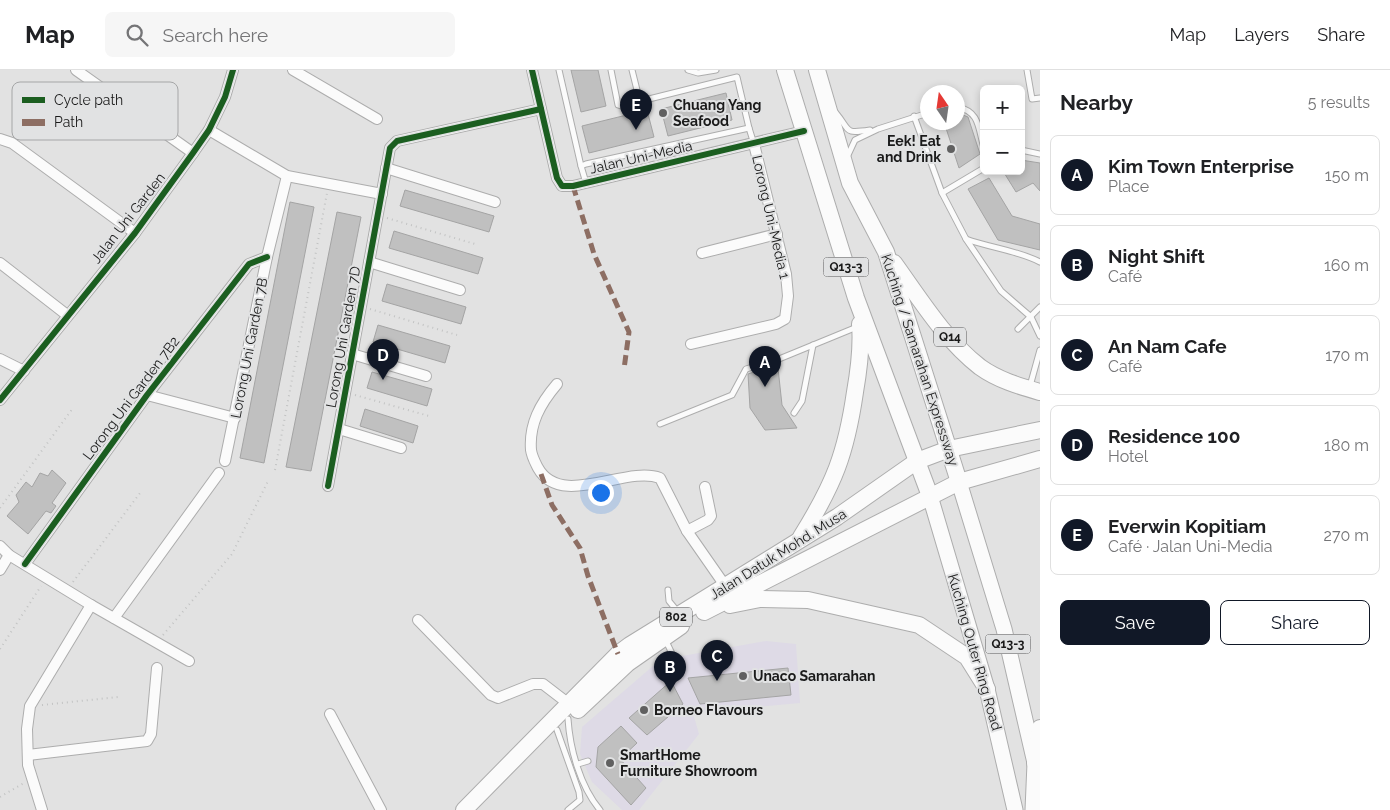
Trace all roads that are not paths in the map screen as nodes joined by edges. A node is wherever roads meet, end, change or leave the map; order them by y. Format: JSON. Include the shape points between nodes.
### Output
{"nodes":[{"id":1,"x":76,"y":70,"type":"edge"},
{"id":2,"x":233,"y":70,"type":"edge"},
{"id":3,"x":293,"y":70,"type":"edge"},
{"id":4,"x":532,"y":70,"type":"edge"},
{"id":5,"x":559,"y":70,"type":"edge"},
{"id":6,"x":611,"y":70,"type":"edge"},
{"id":7,"x":632,"y":70,"type":"edge"},
{"id":8,"x":688,"y":70,"type":"edge"},
{"id":9,"x":716,"y":70,"type":"edge"},
{"id":10,"x":734,"y":70,"type":"edge"},
{"id":11,"x":786,"y":70,"type":"edge"},
{"id":12,"x":817,"y":70,"type":"edge"},
{"id":13,"x":1026,"y":70,"type":"edge"},
{"id":14,"x":737,"y":78,"type":"junction"},
{"id":15,"x":93,"y":82,"type":"edge"},
{"id":16,"x":1040,"y":98,"type":"edge"},
{"id":17,"x":640,"y":102,"type":"junction"},
{"id":18,"x":965,"y":108,"type":"edge"},
{"id":19,"x":541,"y":109,"type":"junction"},
{"id":20,"x":830,"y":110,"type":"junction"},
{"id":21,"x":920,"y":114,"type":"edge"},
{"id":22,"x":914,"y":116,"type":"junction"},
{"id":23,"x":377,"y":119,"type":"dead end"},
{"id":24,"x":749,"y":128,"type":"junction"},
{"id":25,"x":878,"y":129,"type":"junction"},
{"id":26,"x":209,"y":130,"type":"junction"},
{"id":27,"x":804,"y":131,"type":"junction"},
{"id":28,"x":980,"y":134,"type":"edge"},
{"id":29,"x":0,"y":140,"type":"edge"},
{"id":30,"x":175,"y":140,"type":"edge"},
{"id":31,"x":754,"y":144,"type":"junction"},
{"id":32,"x":1025,"y":151,"type":"edge"},
{"id":33,"x":193,"y":153,"type":"junction"},
{"id":34,"x":1040,"y":154,"type":"edge"},
{"id":35,"x":581,"y":166,"type":"junction"},
{"id":36,"x":386,"y":168,"type":"junction"},
{"id":37,"x":980,"y":170,"type":"edge"},
{"id":38,"x":287,"y":176,"type":"junction"},
{"id":39,"x":586,"y":183,"type":"junction"},
{"id":40,"x":850,"y":183,"type":"junction"},
{"id":41,"x":942,"y":192,"type":"junction"},
{"id":42,"x":382,"y":194,"type":"junction"},
{"id":43,"x":495,"y":202,"type":"dead end"},
{"id":44,"x":135,"y":233,"type":"junction"},
{"id":45,"x":777,"y":234,"type":"junction"},
{"id":46,"x":966,"y":239,"type":"junction"},
{"id":47,"x":886,"y":252,"type":"junction"},
{"id":48,"x":702,"y":253,"type":"dead end"},
{"id":49,"x":267,"y":258,"type":"junction"},
{"id":50,"x":0,"y":262,"type":"edge"},
{"id":51,"x":368,"y":262,"type":"junction"},
{"id":52,"x":1040,"y":262,"type":"edge"},
{"id":53,"x":460,"y":290,"type":"dead end"},
{"id":54,"x":856,"y":298,"type":"junction"},
{"id":55,"x":1040,"y":307,"type":"edge"},
{"id":56,"x":67,"y":315,"type":"junction"},
{"id":57,"x":1031,"y":316,"type":"junction"},
{"id":58,"x":860,"y":325,"type":"junction"},
{"id":59,"x":1018,"y":329,"type":"dead end"},
{"id":60,"x":1040,"y":336,"type":"edge"},
{"id":61,"x":691,"y":344,"type":"dead end"},
{"id":62,"x":814,"y":345,"type":"junction"},
{"id":63,"x":1040,"y":350,"type":"edge"},
{"id":64,"x":352,"y":354,"type":"junction"},
{"id":65,"x":0,"y":359,"type":"edge"},
{"id":66,"x":24,"y":371,"type":"junction"},
{"id":67,"x":426,"y":376,"type":"dead end"},
{"id":68,"x":557,"y":384,"type":"dead end"},
{"id":69,"x":1035,"y":391,"type":"edge"},
{"id":70,"x":147,"y":395,"type":"junction"},
{"id":71,"x":0,"y":400,"type":"edge"},
{"id":72,"x":794,"y":414,"type":"dead end"},
{"id":73,"x":235,"y":418,"type":"junction"},
{"id":74,"x":660,"y":424,"type":"dead end"},
{"id":75,"x":339,"y":429,"type":"junction"},
{"id":76,"x":1040,"y":430,"type":"edge"},
{"id":77,"x":401,"y":448,"type":"dead end"},
{"id":78,"x":949,"y":449,"type":"junction"},
{"id":79,"x":1040,"y":460,"type":"edge"},
{"id":80,"x":225,"y":461,"type":"dead end"},
{"id":81,"x":917,"y":461,"type":"junction"},
{"id":82,"x":219,"y":473,"type":"dead end"},
{"id":83,"x":959,"y":482,"type":"junction"},
{"id":84,"x":328,"y":486,"type":"dead end"},
{"id":85,"x":705,"y":487,"type":"dead end"},
{"id":86,"x":930,"y":496,"type":"junction"},
{"id":87,"x":687,"y":531,"type":"junction"},
{"id":88,"x":800,"y":539,"type":"junction"},
{"id":89,"x":0,"y":546,"type":"edge"},
{"id":90,"x":9,"y":555,"type":"junction"},
{"id":91,"x":25,"y":564,"type":"junction"},
{"id":92,"x":0,"y":570,"type":"edge"},
{"id":93,"x":726,"y":587,"type":"junction"},
{"id":94,"x":668,"y":590,"type":"dead end"},
{"id":95,"x":90,"y":605,"type":"junction"},
{"id":96,"x":708,"y":610,"type":"junction"},
{"id":97,"x":680,"y":615,"type":"junction"},
{"id":98,"x":114,"y":618,"type":"junction"},
{"id":99,"x":418,"y":620,"type":"dead end"},
{"id":100,"x":664,"y":637,"type":"junction"},
{"id":101,"x":189,"y":661,"type":"dead end"},
{"id":102,"x":677,"y":664,"type":"dead end"},
{"id":103,"x":157,"y":668,"type":"dead end"},
{"id":104,"x":987,"y":689,"type":"junction"},
{"id":105,"x":330,"y":714,"type":"dead end"},
{"id":106,"x":565,"y":718,"type":"junction"},
{"id":107,"x":1040,"y":728,"type":"edge"},
{"id":108,"x":28,"y":755,"type":"junction"},
{"id":109,"x":588,"y":762,"type":"dead end"},
{"id":110,"x":1035,"y":763,"type":"junction"},
{"id":111,"x":578,"y":764,"type":"junction"},
{"id":112,"x":42,"y":810,"type":"edge"},
{"id":113,"x":381,"y":810,"type":"edge"},
{"id":114,"x":464,"y":810,"type":"edge"},
{"id":115,"x":480,"y":810,"type":"edge"},
{"id":116,"x":568,"y":810,"type":"edge"},
{"id":117,"x":600,"y":810,"type":"edge"},
{"id":118,"x":1016,"y":810,"type":"edge"},
{"id":119,"x":1033,"y":810,"type":"edge"}],
"edges":[{"from":1,"to":15,"type":"street"},
{"from":2,"to":26,"type":"street","name":"Jalan Uni Garden","via":[[225,97]]},
{"from":3,"to":23,"type":"street"},
{"from":4,"to":19,"type":"street","name":"Jalan Uni-Media"},
{"from":5,"to":35,"type":"lane"},
{"from":6,"to":17,"type":"lane","via":[[618,104]]},
{"from":7,"to":17,"type":"lane"},
{"from":8,"to":9,"type":"lane","via":[[698,73]]},
{"from":10,"to":14,"type":"lane"},
{"from":11,"to":27,"type":"highway","number":"Q13-3"},
{"from":12,"to":20,"type":"highway","name":"Kuching / Samarahan Expressway","number":"Q13-3"},
{"from":13,"to":16,"type":"lane","via":[[1032,100]]},
{"from":14,"to":17,"type":"lane"},
{"from":14,"to":24,"type":"lane"},
{"from":18,"to":28,"type":"lane","via":[[974,114]]},
{"from":19,"to":36,"type":"street","name":"Lorong Uni Garden 7D","via":[[397,141],[390,148]]},
{"from":19,"to":39,"type":"street","name":"Jalan Uni-Media","via":[[559,183],[567,187]]},
{"from":20,"to":25,"type":"lane","via":[[849,131]]},
{"from":20,"to":40,"type":"highway","name":"Kuching / Samarahan Expressway","number":"Q13-3"},
{"from":21,"to":22,"type":"lane"},
{"from":22,"to":25,"type":"lane"},
{"from":22,"to":41,"type":"lane"},
{"from":24,"to":31,"type":"lane"},
{"from":24,"to":35,"type":"lane"},
{"from":25,"to":40,"type":"lane","via":[[851,145],[848,156]]},
{"from":26,"to":33,"type":"street","name":"Jalan Uni Garden"},
{"from":26,"to":38,"type":"street"},
{"from":27,"to":31,"type":"street","name":"Jalan Uni-Media"},
{"from":27,"to":54,"type":"highway","number":"Q13-3"},
{"from":29,"to":44,"type":"street","via":[[12,143]]},
{"from":30,"to":33,"type":"street"},
{"from":31,"to":39,"type":"street","name":"Jalan Uni-Media"},
{"from":31,"to":45,"type":"street","name":"Lorong Uni-Media 1"},
{"from":32,"to":34,"type":"lane"},
{"from":33,"to":44,"type":"street","name":"Jalan Uni Garden"},
{"from":35,"to":39,"type":"lane"},
{"from":36,"to":42,"type":"street","name":"Lorong Uni Garden 7D"},
{"from":36,"to":43,"type":"street"},
{"from":37,"to":41,"type":"lane"},
{"from":38,"to":42,"type":"street"},
{"from":38,"to":49,"type":"street","name":"Lorong Uni Garden 7B"},
{"from":40,"to":47,"type":"highway","name":"Kuching / Samarahan Expressway","number":"Q13-3"},
{"from":41,"to":46,"type":"lane"},
{"from":42,"to":51,"type":"street","name":"Lorong Uni Garden 7D"},
{"from":44,"to":56,"type":"street","name":"Jalan Uni Garden"},
{"from":45,"to":48,"type":"street"},
{"from":45,"to":61,"type":"street","name":"Lorong Uni-Media 1","via":[[786,274],[785,319],[776,324]]},
{"from":46,"to":52,"type":"lane"},
{"from":46,"to":57,"type":"lane","via":[[1000,291]]},
{"from":47,"to":69,"type":"highway","number":"Q14","via":[[943,330],[980,366],[1002,379]]},
{"from":47,"to":78,"type":"highway","name":"Kuching / Samarahan Expressway","number":"Q13-3"},
{"from":49,"to":70,"type":"street","name":"Lorong Uni Garden 7B2","via":[[248,264]]},
{"from":49,"to":73,"type":"street","name":"Lorong Uni Garden 7B"},
{"from":50,"to":56,"type":"street"},
{"from":51,"to":53,"type":"street"},
{"from":51,"to":64,"type":"street","name":"Lorong Uni Garden 7D"},
{"from":54,"to":58,"type":"highway"},
{"from":54,"to":81,"type":"highway","number":"Q13-3"},
{"from":55,"to":57,"type":"lane"},
{"from":56,"to":66,"type":"street","name":"Jalan Uni Garden"},
{"from":57,"to":59,"type":"lane"},
{"from":57,"to":60,"type":"lane"},
{"from":58,"to":62,"type":"lane"},
{"from":58,"to":88,"type":"highway","via":[[862,352],[846,444],[824,500]]},
{"from":62,"to":72,"type":"lane","via":[[802,402]]},
{"from":62,"to":74,"type":"lane","via":[[746,369],[732,395]]},
{"from":63,"to":69,"type":"lane"},
{"from":64,"to":67,"type":"street"},
{"from":64,"to":75,"type":"street","name":"Lorong Uni Garden 7D"},
{"from":65,"to":66,"type":"street"},
{"from":66,"to":71,"type":"street","name":"Jalan Uni Garden"},
{"from":68,"to":87,"type":"street","via":[[534,418],[531,452],[541,474],[562,486],[654,475],[665,484]]},
{"from":70,"to":73,"type":"street"},
{"from":70,"to":91,"type":"street","name":"Lorong Uni Garden 7B2"},
{"from":73,"to":80,"type":"street","name":"Lorong Uni Garden 7B"},
{"from":75,"to":77,"type":"street"},
{"from":75,"to":84,"type":"street","name":"Lorong Uni Garden 7D"},
{"from":76,"to":78,"type":"highway","name":"Jalan Datuk Mohd. Musa"},
{"from":78,"to":81,"type":"highway","name":"Jalan Datuk Mohd. Musa"},
{"from":78,"to":83,"type":"highway","name":"Kuching / Samarahan Expressway","number":"Q13-3"},
{"from":79,"to":83,"type":"highway","name":"Jalan Datuk Mohd. Musa"},
{"from":81,"to":86,"type":"highway","number":"Q13-3"},
{"from":81,"to":88,"type":"highway","name":"Jalan Datuk Mohd. Musa","number":"802"},
{"from":82,"to":98,"type":"street"},
{"from":83,"to":86,"type":"highway","name":"Jalan Datuk Mohd. Musa"},
{"from":83,"to":110,"type":"main road","number":"Q13-3","via":[[1004,629]]},
{"from":85,"to":87,"type":"street","via":[[711,516]]},
{"from":86,"to":96,"type":"highway","name":"Jalan Datuk Mohd. Musa","number":"802"},
{"from":86,"to":104,"type":"main road","name":"Kuching Outer Ring Road","number":"Q13-3"},
{"from":87,"to":93,"type":"street"},
{"from":88,"to":93,"type":"highway","name":"Jalan Datuk Mohd. Musa","number":"802"},
{"from":89,"to":90,"type":"street"},
{"from":90,"to":91,"type":"street"},
{"from":90,"to":92,"type":"street"},
{"from":91,"to":95,"type":"street"},
{"from":93,"to":97,"type":"highway","name":"Jalan Datuk Mohd. Musa","number":"802"},
{"from":94,"to":97,"type":"lane","via":[[669,601]]},
{"from":95,"to":98,"type":"street"},
{"from":95,"to":108,"type":"street","via":[[30,706]]},
{"from":96,"to":100,"type":"highway","name":"Jalan Datuk Mohd. Musa","number":"802"},
{"from":96,"to":104,"type":"highway","via":[[760,599],[808,600],[902,620],[919,626],[967,657]]},
{"from":97,"to":106,"type":"highway","name":"Jalan Datuk Mohd. Musa","number":"802","via":[[618,654]]},
{"from":98,"to":101,"type":"street"},
{"from":99,"to":106,"type":"street","via":[[492,695],[498,698],[533,684],[543,684]]},
{"from":100,"to":102,"type":"lane"},
{"from":100,"to":106,"type":"highway","name":"Jalan Datuk Mohd. Musa","number":"802","via":[[628,663]]},
{"from":103,"to":108,"type":"street","via":[[151,734],[146,742]]},
{"from":104,"to":118,"type":"main road","name":"Kuching Outer Ring Road","number":"Q13-3"},
{"from":105,"to":113,"type":"street"},
{"from":106,"to":111,"type":"lane"},
{"from":106,"to":114,"type":"highway","name":"Jalan Datuk Mohd. Musa","number":"802"},
{"from":106,"to":115,"type":"highway","name":"Jalan Datuk Mohd. Musa","number":"802"},
{"from":106,"to":116,"type":"lane","via":[[580,800]]},
{"from":107,"to":110,"type":"highway"},
{"from":108,"to":112,"type":"street"},
{"from":109,"to":111,"type":"lane"},
{"from":110,"to":119,"type":"main road","number":"Q13-3"},
{"from":111,"to":117,"type":"lane","via":[[588,795]]}]}
